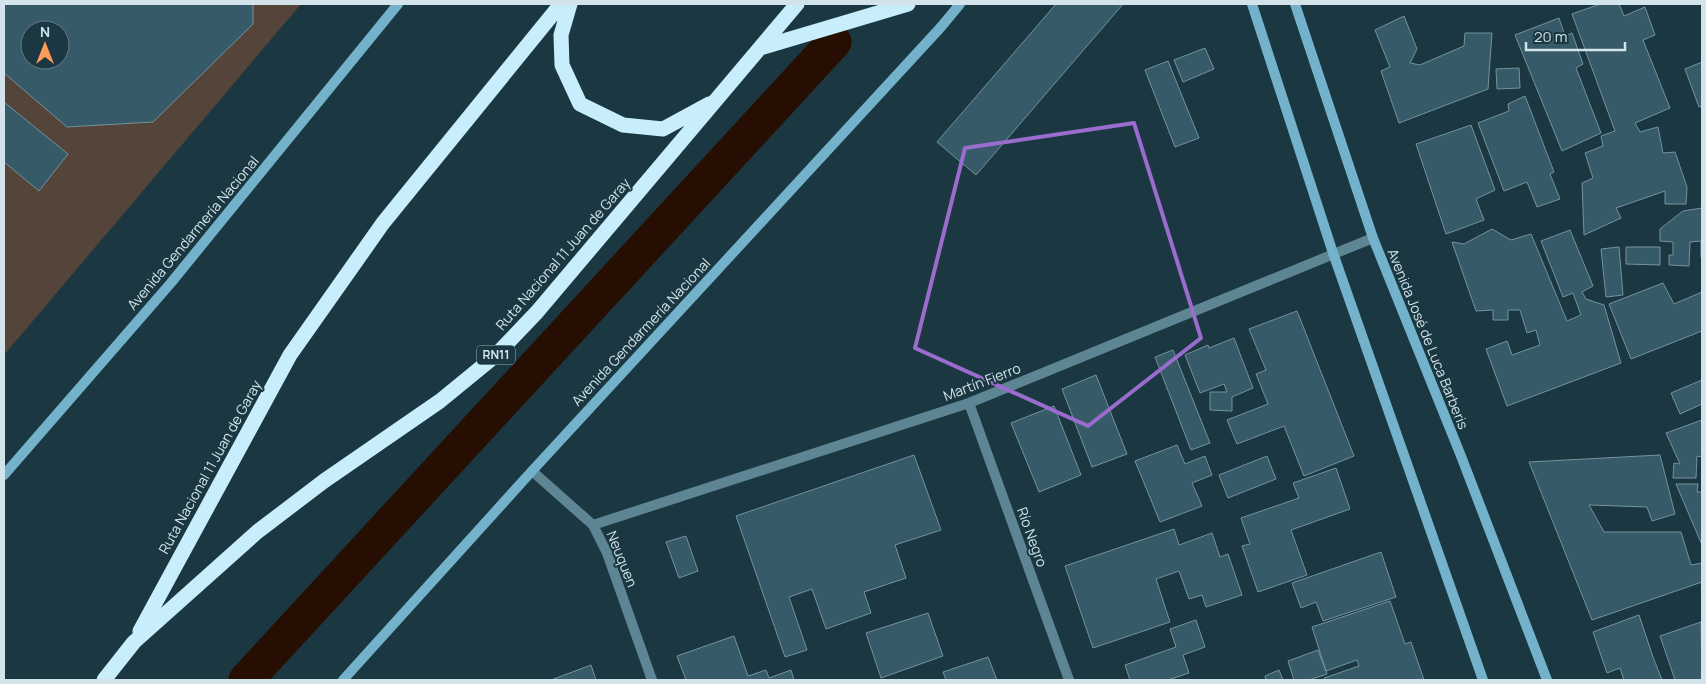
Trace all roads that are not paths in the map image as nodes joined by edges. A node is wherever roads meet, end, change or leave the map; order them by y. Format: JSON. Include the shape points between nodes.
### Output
{"nodes":[{"id":1,"x":398,"y":4,"type":"edge"},
{"id":2,"x":561,"y":4,"type":"edge"},
{"id":3,"x":570,"y":4,"type":"edge"},
{"id":4,"x":798,"y":4,"type":"edge"},
{"id":5,"x":908,"y":4,"type":"edge"},
{"id":6,"x":960,"y":4,"type":"edge"},
{"id":7,"x":1252,"y":4,"type":"edge"},
{"id":8,"x":1295,"y":4,"type":"edge"},
{"id":9,"x":760,"y":48,"type":"junction"},
{"id":10,"x":716,"y":100,"type":"junction"},
{"id":11,"x":1373,"y":238,"type":"junction"},
{"id":12,"x":1333,"y":253,"type":"junction"},
{"id":13,"x":969,"y":403,"type":"junction"},
{"id":14,"x":532,"y":471,"type":"junction"},
{"id":15,"x":4,"y":475,"type":"edge"},
{"id":16,"x":593,"y":525,"type":"junction"},
{"id":17,"x":134,"y":642,"type":"junction"},
{"id":18,"x":104,"y":680,"type":"edge"},
{"id":19,"x":342,"y":680,"type":"edge"},
{"id":20,"x":652,"y":680,"type":"edge"},
{"id":21,"x":1069,"y":680,"type":"edge"},
{"id":22,"x":1483,"y":680,"type":"edge"},
{"id":23,"x":1547,"y":680,"type":"edge"}],
"edges":[{"from":1,"to":15,"type":"main road","name":"Avenida Gendarmería Nacional","via":[[170,284]]},
{"from":2,"to":17,"type":"highway","name":"Ruta Nacional 11 Juan de Garay","number":"RN11","via":[[384,223],[290,355]]},
{"from":3,"to":10,"type":"highway","via":[[561,35],[562,65],[580,104],[623,126],[663,129]]},
{"from":4,"to":9,"type":"highway","name":"Ruta Nacional 11 Juan de Garay","number":"RN11"},
{"from":5,"to":9,"type":"highway"},
{"from":6,"to":14,"type":"main road","name":"Avenida Gendarmería Nacional"},
{"from":7,"to":12,"type":"main road"},
{"from":8,"to":11,"type":"main road","name":"Avenida José de Luca Barberis"},
{"from":9,"to":10,"type":"highway","name":"Ruta Nacional 11 Juan de Garay","number":"RN11"},
{"from":10,"to":17,"type":"highway","name":"Ruta Nacional 11 Juan de Garay","number":"RN11","via":[[537,312],[495,356],[440,400],[257,532]]},
{"from":11,"to":12,"type":"street","name":"Martín Fierro"},
{"from":11,"to":23,"type":"main road","name":"Avenida José de Luca Barberis"},
{"from":12,"to":13,"type":"street","name":"Martín Fierro"},
{"from":12,"to":22,"type":"main road"},
{"from":13,"to":16,"type":"street","name":"Martín Fierro"},
{"from":13,"to":21,"type":"street","name":"Río Negro"},
{"from":14,"to":16,"type":"street","name":"Neuquen"},
{"from":14,"to":19,"type":"main road","name":"Avenida Gendarmería Nacional"},
{"from":16,"to":20,"type":"street","name":"Neuquen","via":[[608,553]]},
{"from":17,"to":18,"type":"highway","name":"Ruta Nacional 11 Juan de Garay","number":"RN11"}]}
